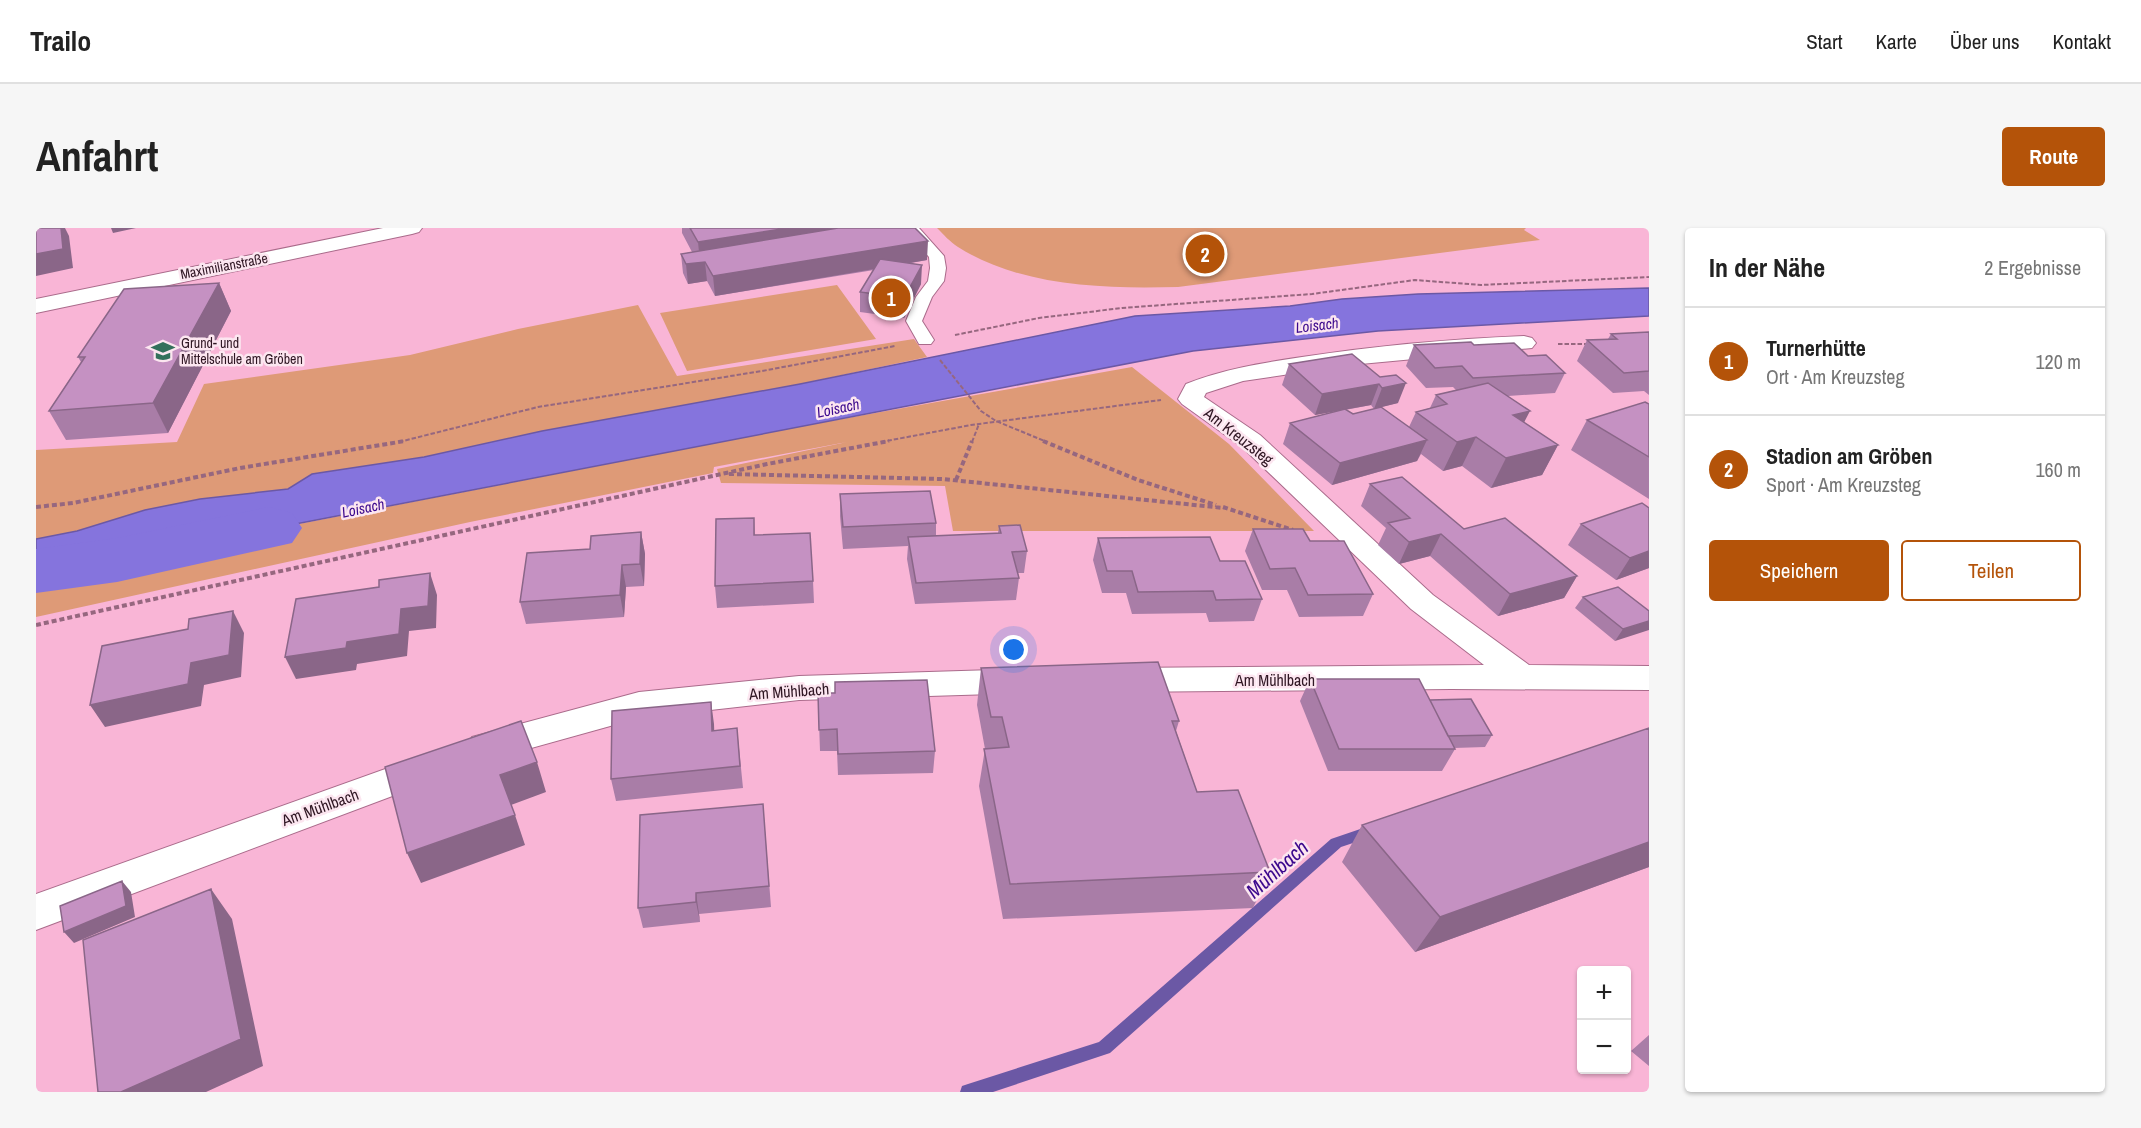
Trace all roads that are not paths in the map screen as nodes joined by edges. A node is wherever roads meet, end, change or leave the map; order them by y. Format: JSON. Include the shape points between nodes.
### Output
{"nodes":[{"id":1,"x":412,"y":228,"type":"edge"},
{"id":2,"x":911,"y":228,"type":"edge"},
{"id":3,"x":36,"y":306,"type":"edge"},
{"id":4,"x":925,"y":340,"type":"road end"},
{"id":5,"x":1524,"y":343,"type":"road end"},
{"id":6,"x":1520,"y":675,"type":"junction"},
{"id":7,"x":1649,"y":678,"type":"edge"},
{"id":8,"x":1056,"y":680,"type":"edge"},
{"id":9,"x":1091,"y":680,"type":"edge"},
{"id":10,"x":36,"y":912,"type":"edge"}],
"edges":[{"from":1,"to":3,"type":"street","name":"Maximilianstraße"},
{"from":2,"to":4,"type":"lane","via":[[936,256],[938,268],[936,281],[914,321]]},
{"from":5,"to":6,"type":"street","name":"Am Kreuzsteg","via":[[1359,355],[1270,369],[1217,379],[1195,389],[1191,399],[1251,441],[1422,602]]},
{"from":6,"to":7,"type":"street","name":"Am Mühlbach"},
{"from":6,"to":9,"type":"street","name":"Am Mühlbach"},
{"from":8,"to":10,"type":"street","name":"Am Mühlbach","via":[[799,688],[639,705],[498,742]]}]}
